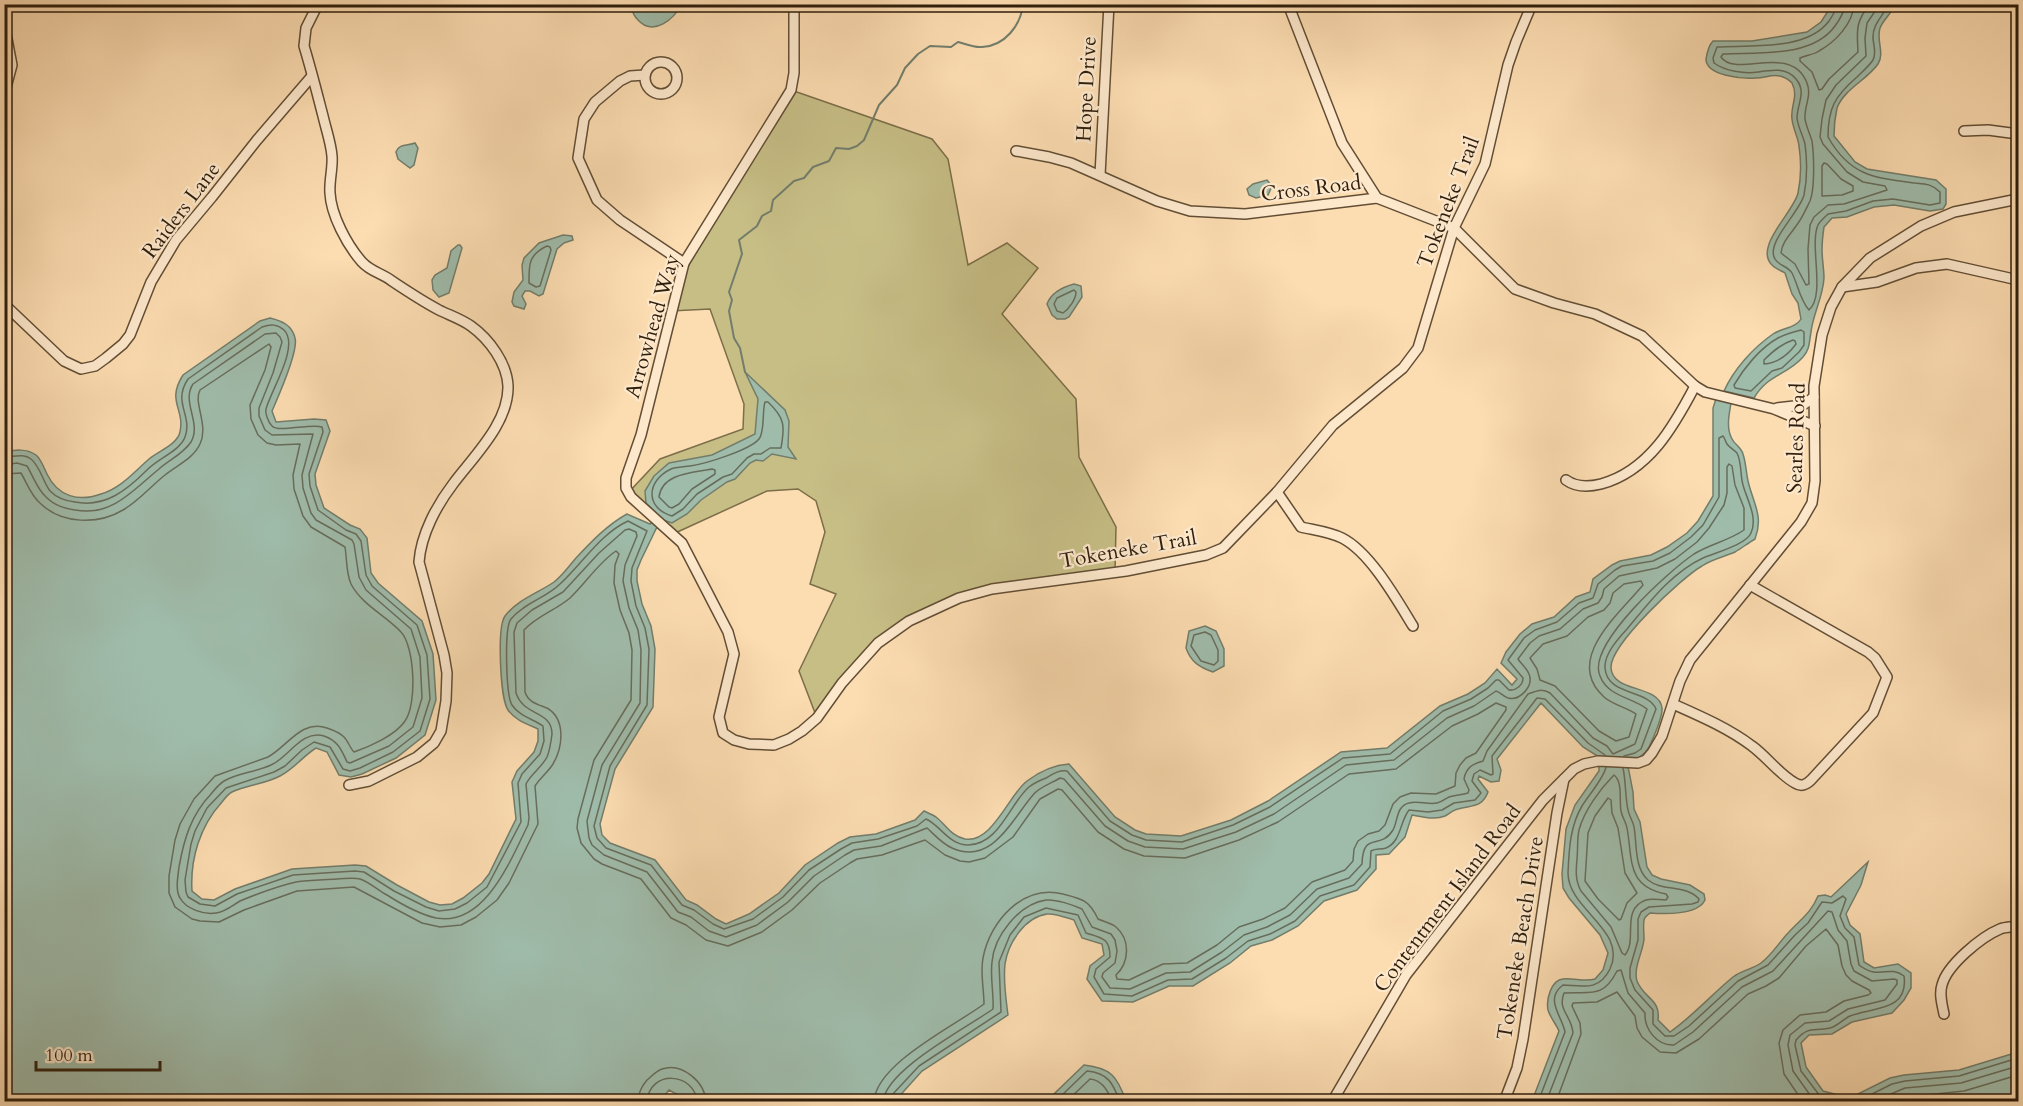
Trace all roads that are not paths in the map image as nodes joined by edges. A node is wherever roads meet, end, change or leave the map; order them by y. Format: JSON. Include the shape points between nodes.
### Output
{"nodes":[{"id":1,"x":5,"y":4,"type":"edge"},
{"id":2,"x":318,"y":4,"type":"edge"},
{"id":3,"x":794,"y":4,"type":"edge"},
{"id":4,"x":1109,"y":4,"type":"edge"},
{"id":5,"x":1288,"y":4,"type":"edge"},
{"id":6,"x":1532,"y":4,"type":"edge"},
{"id":7,"x":4,"y":11,"type":"edge"},
{"id":8,"x":4,"y":23,"type":"edge"},
{"id":9,"x":645,"y":75,"type":"dead end"},
{"id":10,"x":312,"y":76,"type":"junction"},
{"id":11,"x":4,"y":95,"type":"edge"},
{"id":12,"x":1964,"y":131,"type":"dead end"},
{"id":13,"x":2019,"y":134,"type":"edge"},
{"id":14,"x":1016,"y":151,"type":"dead end"},
{"id":15,"x":1100,"y":175,"type":"junction"},
{"id":16,"x":1377,"y":198,"type":"junction"},
{"id":17,"x":2019,"y":199,"type":"edge"},
{"id":18,"x":1454,"y":228,"type":"junction"},
{"id":19,"x":684,"y":263,"type":"junction"},
{"id":20,"x":2019,"y":280,"type":"edge"},
{"id":21,"x":1842,"y":286,"type":"junction"},
{"id":22,"x":4,"y":304,"type":"edge"},
{"id":23,"x":1695,"y":386,"type":"junction"},
{"id":24,"x":1814,"y":397,"type":"junction"},
{"id":25,"x":1774,"y":409,"type":"junction"},
{"id":26,"x":1815,"y":426,"type":"junction"},
{"id":27,"x":1566,"y":480,"type":"dead end"},
{"id":28,"x":1277,"y":492,"type":"junction"},
{"id":29,"x":661,"y":525,"type":"joint"},
{"id":30,"x":1750,"y":585,"type":"junction"},
{"id":31,"x":1413,"y":626,"type":"dead end"},
{"id":32,"x":1673,"y":704,"type":"junction"},
{"id":33,"x":1590,"y":762,"type":"joint"},
{"id":34,"x":1564,"y":779,"type":"junction"},
{"id":35,"x":349,"y":785,"type":"dead end"},
{"id":36,"x":2019,"y":926,"type":"edge"},
{"id":37,"x":1944,"y":1014,"type":"dead end"},
{"id":38,"x":1332,"y":1101,"type":"edge"},
{"id":39,"x":1504,"y":1101,"type":"edge"}],
"edges":[{"from":1,"to":7,"type":"street"},
{"from":2,"to":10,"type":"street","via":[[306,28],[304,46]]},
{"from":3,"to":19,"type":"street","name":"Arrowhead Way","via":[[791,90]]},
{"from":4,"to":15,"type":"street","name":"Hope Drive"},
{"from":5,"to":16,"type":"street","via":[[1342,143]]},
{"from":6,"to":18,"type":"street","name":"Tokeneke Trail","via":[[1508,65],[1485,164]]},
{"from":8,"to":11,"type":"street","via":[[12,64]]},
{"from":9,"to":19,"type":"street","via":[[620,81],[596,102],[584,119],[578,158],[597,200]]},
{"from":10,"to":22,"type":"street","name":"Raiders Lane","via":[[176,240],[151,282],[130,335],[106,358],[81,369],[64,361]]},
{"from":10,"to":35,"type":"street","via":[[332,157],[333,213],[361,260],[372,271],[485,337],[498,355],[508,385],[496,425],[441,501],[420,552],[419,562],[447,673],[441,731],[417,757],[369,781]]},
{"from":12,"to":13,"type":"street"},
{"from":14,"to":15,"type":"street","name":"Cross Road","via":[[1049,157]]},
{"from":15,"to":16,"type":"street","name":"Cross Road","via":[[1190,212],[1245,214]]},
{"from":16,"to":18,"type":"street","name":"Cross Road"},
{"from":17,"to":21,"type":"street","name":"Searles Road","via":[[1954,212],[1921,226],[1870,258]]},
{"from":18,"to":23,"type":"street","name":"Cross Road","via":[[1515,289],[1595,314],[1642,336]]},
{"from":18,"to":28,"type":"street","name":"Tokeneke Trail","via":[[1418,348],[1403,368],[1333,425]]},
{"from":19,"to":29,"type":"street","name":"Arrowhead Way","via":[[641,435],[626,478],[628,493]]},
{"from":20,"to":21,"type":"street","via":[[1947,264],[1916,268],[1877,282]]},
{"from":21,"to":24,"type":"street","name":"Searles Road","via":[[1822,335]]},
{"from":23,"to":25,"type":"street","name":"Cross Road"},
{"from":23,"to":27,"type":"street","via":[[1681,413],[1647,459],[1605,483],[1573,485]]},
{"from":24,"to":25,"type":"street","name":"Cross Road","via":[[1803,405]]},
{"from":24,"to":26,"type":"street","name":"Searles Road"},
{"from":25,"to":26,"type":"street","name":"Cross Road"},
{"from":26,"to":30,"type":"street","name":"Searles Road","via":[[1812,503],[1802,522]]},
{"from":28,"to":29,"type":"street","name":"Tokeneke Trail","via":[[1222,548],[1206,555],[1126,571],[992,589],[959,597],[916,617],[878,643],[842,682],[817,718],[802,731],[774,745],[749,744],[723,733],[719,717],[734,654],[728,632],[682,543]]},
{"from":28,"to":31,"type":"street","via":[[1301,527],[1342,538],[1363,554]]},
{"from":30,"to":32,"type":"street","name":"Searles Road","via":[[1690,660]]},
{"from":30,"to":32,"type":"street","via":[[1875,658],[1887,677],[1873,713],[1811,780],[1799,785],[1731,732]]},
{"from":32,"to":33,"type":"street","name":"Searles Road","via":[[1659,744],[1649,757],[1638,763]]},
{"from":33,"to":34,"type":"street","name":"Contentment Island Road"},
{"from":34,"to":38,"type":"street","name":"Contentment Island Road","via":[[1543,800],[1406,975]]},
{"from":34,"to":39,"type":"street","name":"Tokeneke Beach Drive","via":[[1522,1048]]},
{"from":36,"to":37,"type":"street","via":[[1987,936],[1947,973],[1941,987]]}]}
